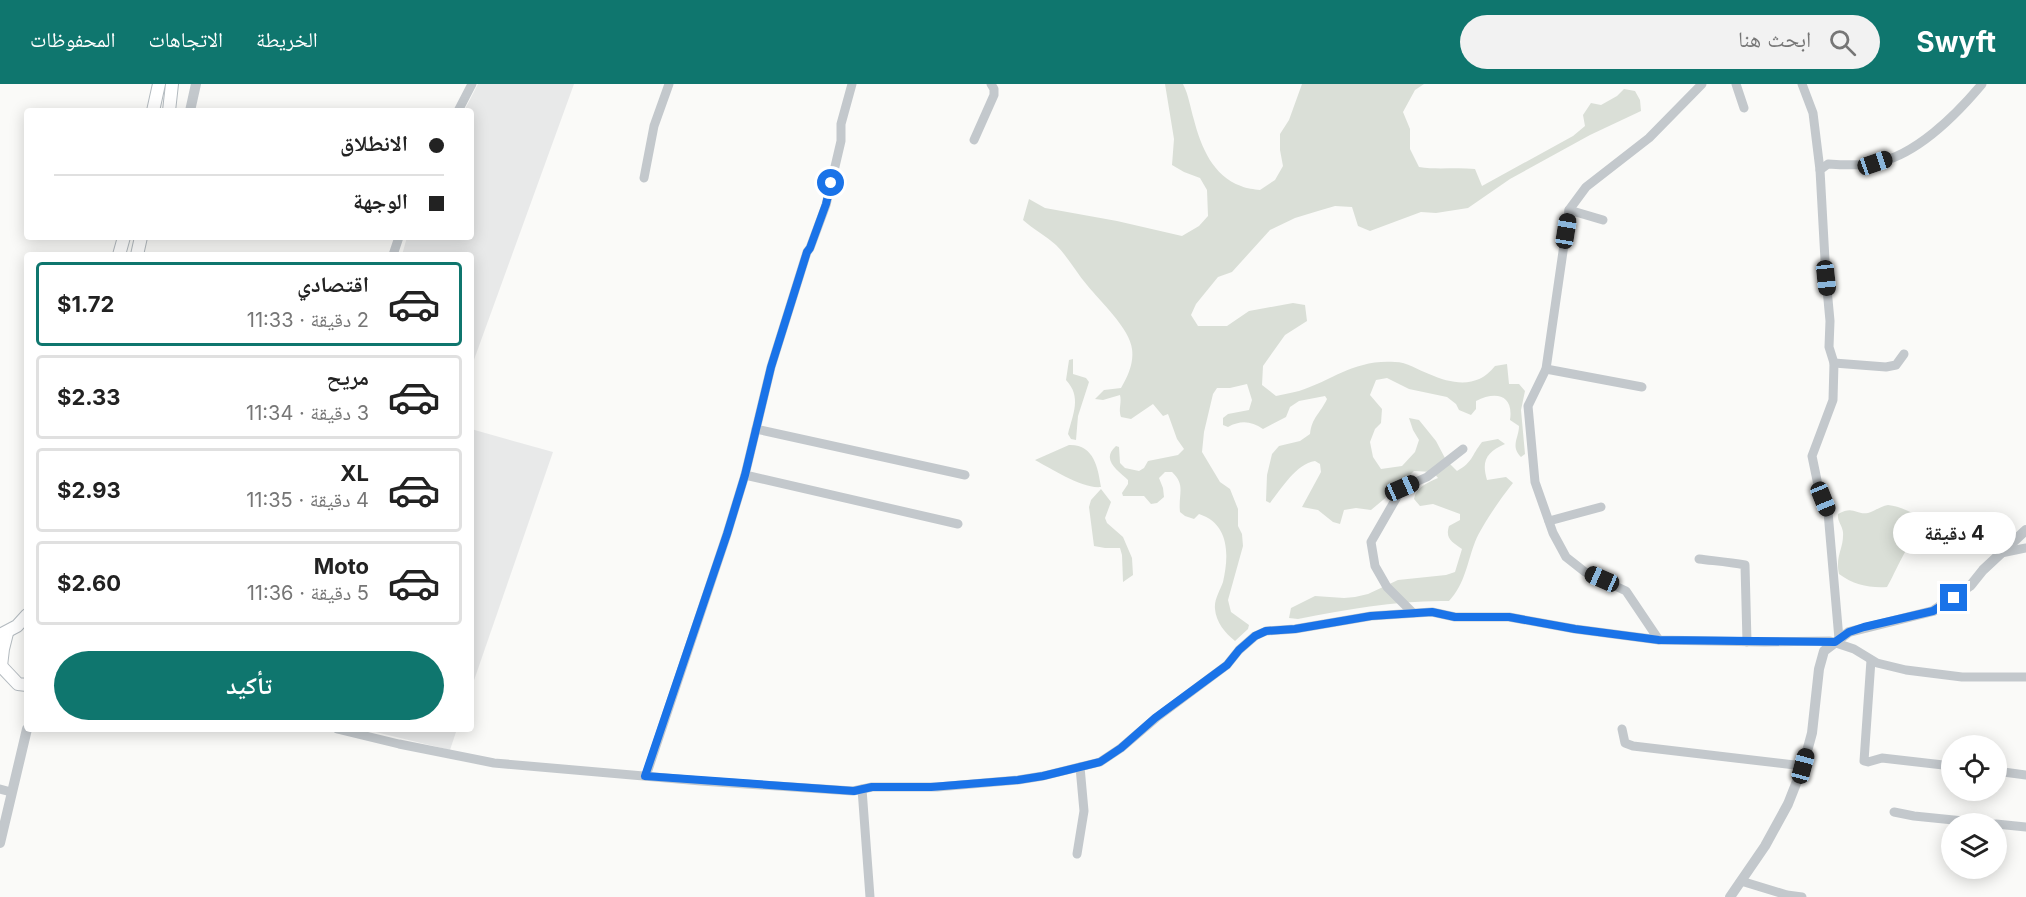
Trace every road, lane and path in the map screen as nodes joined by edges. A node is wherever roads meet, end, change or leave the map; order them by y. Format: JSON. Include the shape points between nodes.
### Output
{"nodes":[{"id":1,"x":159,"y":84,"type":"edge"},
{"id":2,"x":172,"y":84,"type":"edge"},
{"id":3,"x":196,"y":84,"type":"edge"},
{"id":4,"x":472,"y":84,"type":"edge"},
{"id":5,"x":669,"y":84,"type":"edge"},
{"id":6,"x":852,"y":84,"type":"edge"},
{"id":7,"x":991,"y":84,"type":"edge"},
{"id":8,"x":1702,"y":84,"type":"edge"},
{"id":9,"x":1736,"y":84,"type":"edge"},
{"id":10,"x":1802,"y":84,"type":"edge"},
{"id":11,"x":1982,"y":84,"type":"edge"},
{"id":12,"x":154,"y":108,"type":"edge"},
{"id":13,"x":169,"y":108,"type":"edge"},
{"id":14,"x":191,"y":108,"type":"edge"},
{"id":15,"x":460,"y":108,"type":"edge"},
{"id":16,"x":1744,"y":108,"type":"dead end"},
{"id":17,"x":974,"y":140,"type":"dead end"},
{"id":18,"x":1820,"y":170,"type":"junction"},
{"id":19,"x":644,"y":178,"type":"dead end"},
{"id":20,"x":1569,"y":210,"type":"junction"},
{"id":21,"x":1603,"y":220,"type":"dead end"},
{"id":22,"x":1904,"y":354,"type":"dead end"},
{"id":23,"x":1833,"y":363,"type":"junction"},
{"id":24,"x":1546,"y":369,"type":"junction"},
{"id":25,"x":1642,"y":387,"type":"dead end"},
{"id":26,"x":756,"y":429,"type":"junction"},
{"id":27,"x":1463,"y":449,"type":"dead end"},
{"id":28,"x":745,"y":475,"type":"junction"},
{"id":29,"x":965,"y":475,"type":"dead end"},
{"id":30,"x":1601,"y":507,"type":"dead end"},
{"id":31,"x":1549,"y":521,"type":"junction"},
{"id":32,"x":958,"y":524,"type":"dead end"},
{"id":33,"x":2026,"y":530,"type":"edge"},
{"id":34,"x":1960,"y":535,"type":"dead end"},
{"id":35,"x":2026,"y":548,"type":"edge"},
{"id":36,"x":2001,"y":553,"type":"junction"},
{"id":37,"x":1699,"y":559,"type":"dead end"},
{"id":38,"x":1413,"y":613,"type":"junction"},
{"id":39,"x":24,"y":621,"type":"edge"},
{"id":40,"x":3,"y":634,"type":"edge"},
{"id":41,"x":1659,"y":640,"type":"junction"},
{"id":42,"x":1837,"y":641,"type":"junction"},
{"id":43,"x":1747,"y":642,"type":"junction"},
{"id":44,"x":1871,"y":660,"type":"junction"},
{"id":45,"x":1,"y":666,"type":"edge"},
{"id":46,"x":2026,"y":677,"type":"edge"},
{"id":47,"x":24,"y":685,"type":"edge"},
{"id":48,"x":1622,"y":729,"type":"dead end"},
{"id":49,"x":26,"y":732,"type":"edge"},
{"id":50,"x":349,"y":732,"type":"edge"},
{"id":51,"x":1941,"y":765,"type":"edge"},
{"id":52,"x":1803,"y":766,"type":"junction"},
{"id":53,"x":1080,"y":767,"type":"junction"},
{"id":54,"x":2007,"y":772,"type":"edge"},
{"id":55,"x":2026,"y":775,"type":"edge"},
{"id":56,"x":645,"y":776,"type":"junction"},
{"id":57,"x":862,"y":789,"type":"junction"},
{"id":58,"x":6,"y":790,"type":"edge"},
{"id":59,"x":1894,"y":812,"type":"dead end"},
{"id":60,"x":1941,"y":818,"type":"edge"},
{"id":61,"x":2007,"y":825,"type":"edge"},
{"id":62,"x":2026,"y":827,"type":"edge"},
{"id":63,"x":0,"y":843,"type":"edge"},
{"id":64,"x":1077,"y":854,"type":"dead end"},
{"id":65,"x":1741,"y":881,"type":"junction"},
{"id":66,"x":870,"y":897,"type":"edge"},
{"id":67,"x":1730,"y":897,"type":"edge"},
{"id":68,"x":1802,"y":897,"type":"edge"}],
"edges":[{"from":1,"to":12,"type":"main road"},
{"from":2,"to":13,"type":"main road"},
{"from":3,"to":14,"type":"street"},
{"from":4,"to":15,"type":"street"},
{"from":5,"to":19,"type":"street","via":[[654,126]]},
{"from":6,"to":26,"type":"street","via":[[826,204],[803,264]]},
{"from":7,"to":17,"type":"street","via":[[994,95]]},
{"from":8,"to":20,"type":"street","via":[[1649,138],[1586,187]]},
{"from":9,"to":16,"type":"street"},
{"from":10,"to":18,"type":"street","via":[[1813,112]]},
{"from":11,"to":18,"type":"street","via":[[1936,132],[1920,143],[1875,163],[1828,164]]},
{"from":18,"to":23,"type":"street"},
{"from":20,"to":21,"type":"street"},
{"from":20,"to":24,"type":"street"},
{"from":22,"to":23,"type":"street","via":[[1896,365],[1886,367]]},
{"from":23,"to":42,"type":"street","via":[[1833,400],[1812,456],[1828,512]]},
{"from":24,"to":25,"type":"street"},
{"from":24,"to":31,"type":"street","via":[[1528,406],[1535,482]]},
{"from":26,"to":28,"type":"street"},
{"from":26,"to":29,"type":"street"},
{"from":27,"to":38,"type":"street","via":[[1427,477],[1402,488],[1371,542],[1375,566],[1387,587]]},
{"from":28,"to":32,"type":"street"},
{"from":28,"to":56,"type":"street"},
{"from":30,"to":31,"type":"street"},
{"from":31,"to":41,"type":"street","via":[[1566,556],[1585,572],[1626,591]]},
{"from":33,"to":36,"type":"street"},
{"from":34,"to":36,"type":"street"},
{"from":35,"to":36,"type":"street"},
{"from":36,"to":42,"type":"street","via":[[1971,585],[1933,611],[1864,627]]},
{"from":37,"to":43,"type":"street","via":[[1745,565]]},
{"from":38,"to":41,"type":"street","via":[[1509,617]]},
{"from":38,"to":53,"type":"street","via":[[1266,631],[1255,636],[1227,665],[1121,748],[1100,762]]},
{"from":39,"to":40,"type":"main road"},
{"from":40,"to":45,"type":"main road"},
{"from":41,"to":43,"type":"street"},
{"from":42,"to":43,"type":"street"},
{"from":42,"to":44,"type":"street"},
{"from":42,"to":52,"type":"street","via":[[1824,651],[1819,669],[1812,733]]},
{"from":44,"to":46,"type":"street","via":[[1906,670],[1962,677]]},
{"from":44,"to":51,"type":"street","via":[[1864,760],[1882,758]]},
{"from":45,"to":47,"type":"main road","via":[[18,684]]},
{"from":48,"to":52,"type":"street","via":[[1625,742],[1633,746]]},
{"from":49,"to":58,"type":"street"},
{"from":50,"to":56,"type":"street","via":[[494,763]]},
{"from":52,"to":65,"type":"street","via":[[1788,804]]},
{"from":53,"to":57,"type":"street","via":[[973,785]]},
{"from":53,"to":64,"type":"street","via":[[1084,812]]},
{"from":54,"to":55,"type":"street"},
{"from":56,"to":57,"type":"street"},
{"from":57,"to":66,"type":"street"},
{"from":58,"to":63,"type":"street"},
{"from":59,"to":60,"type":"street"},
{"from":61,"to":62,"type":"street"},
{"from":65,"to":67,"type":"street"},
{"from":65,"to":68,"type":"street"}]}
